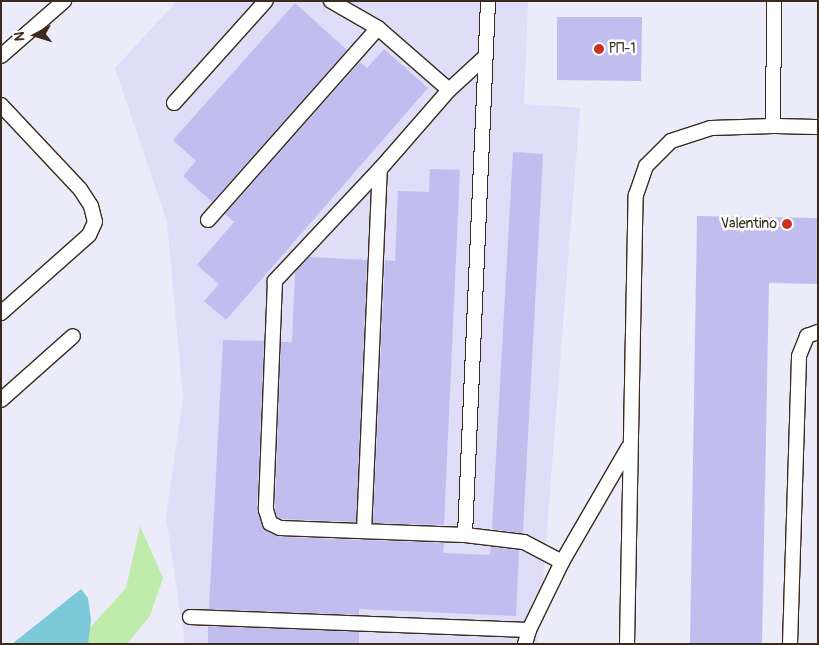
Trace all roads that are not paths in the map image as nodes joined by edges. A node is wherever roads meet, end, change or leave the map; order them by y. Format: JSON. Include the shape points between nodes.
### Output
{"nodes":[{"id":1,"x":64,"y":1,"type":"edge"},
{"id":2,"x":266,"y":1,"type":"edge"},
{"id":3,"x":331,"y":1,"type":"edge"},
{"id":4,"x":488,"y":1,"type":"edge"},
{"id":5,"x":774,"y":1,"type":"edge"},
{"id":6,"x":378,"y":28,"type":"junction"},
{"id":7,"x":1,"y":56,"type":"edge"},
{"id":8,"x":486,"y":56,"type":"junction"},
{"id":9,"x":449,"y":90,"type":"junction"},
{"id":10,"x":174,"y":103,"type":"dead end"},
{"id":11,"x":1,"y":104,"type":"edge"},
{"id":12,"x":773,"y":126,"type":"junction"},
{"id":13,"x":818,"y":127,"type":"edge"},
{"id":14,"x":380,"y":169,"type":"junction"},
{"id":15,"x":208,"y":220,"type":"dead end"},
{"id":16,"x":1,"y":313,"type":"edge"},
{"id":17,"x":818,"y":332,"type":"edge"},
{"id":18,"x":73,"y":336,"type":"dead end"},
{"id":19,"x":1,"y":400,"type":"edge"},
{"id":20,"x":629,"y":447,"type":"junction"},
{"id":21,"x":364,"y":530,"type":"junction"},
{"id":22,"x":466,"y":535,"type":"junction"},
{"id":23,"x":562,"y":562,"type":"junction"},
{"id":24,"x":190,"y":617,"type":"dead end"},
{"id":25,"x":529,"y":630,"type":"junction"},
{"id":26,"x":524,"y":644,"type":"edge"},
{"id":27,"x":627,"y":644,"type":"edge"},
{"id":28,"x":790,"y":644,"type":"edge"}],
"edges":[{"from":1,"to":7,"type":"lane"},
{"from":2,"to":10,"type":"lane"},
{"from":3,"to":6,"type":"lane"},
{"from":4,"to":8,"type":"lane"},
{"from":5,"to":12,"type":"lane"},
{"from":6,"to":9,"type":"lane"},
{"from":6,"to":15,"type":"lane"},
{"from":8,"to":9,"type":"lane"},
{"from":8,"to":22,"type":"lane"},
{"from":9,"to":14,"type":"lane"},
{"from":11,"to":16,"type":"lane","via":[[80,189],[91,206],[95,222],[89,235]]},
{"from":12,"to":13,"type":"lane"},
{"from":12,"to":20,"type":"lane","via":[[711,128],[694,132],[671,140],[646,166],[636,195]]},
{"from":14,"to":21,"type":"lane"},
{"from":14,"to":21,"type":"lane","via":[[275,281],[266,510],[270,523],[280,528]]},
{"from":17,"to":28,"type":"lane","via":[[807,336],[799,356]]},
{"from":18,"to":19,"type":"lane"},
{"from":20,"to":23,"type":"lane"},
{"from":20,"to":27,"type":"lane"},
{"from":21,"to":22,"type":"lane"},
{"from":22,"to":23,"type":"lane","via":[[524,542]]},
{"from":23,"to":25,"type":"lane"},
{"from":24,"to":25,"type":"lane"},
{"from":25,"to":26,"type":"lane"}]}
